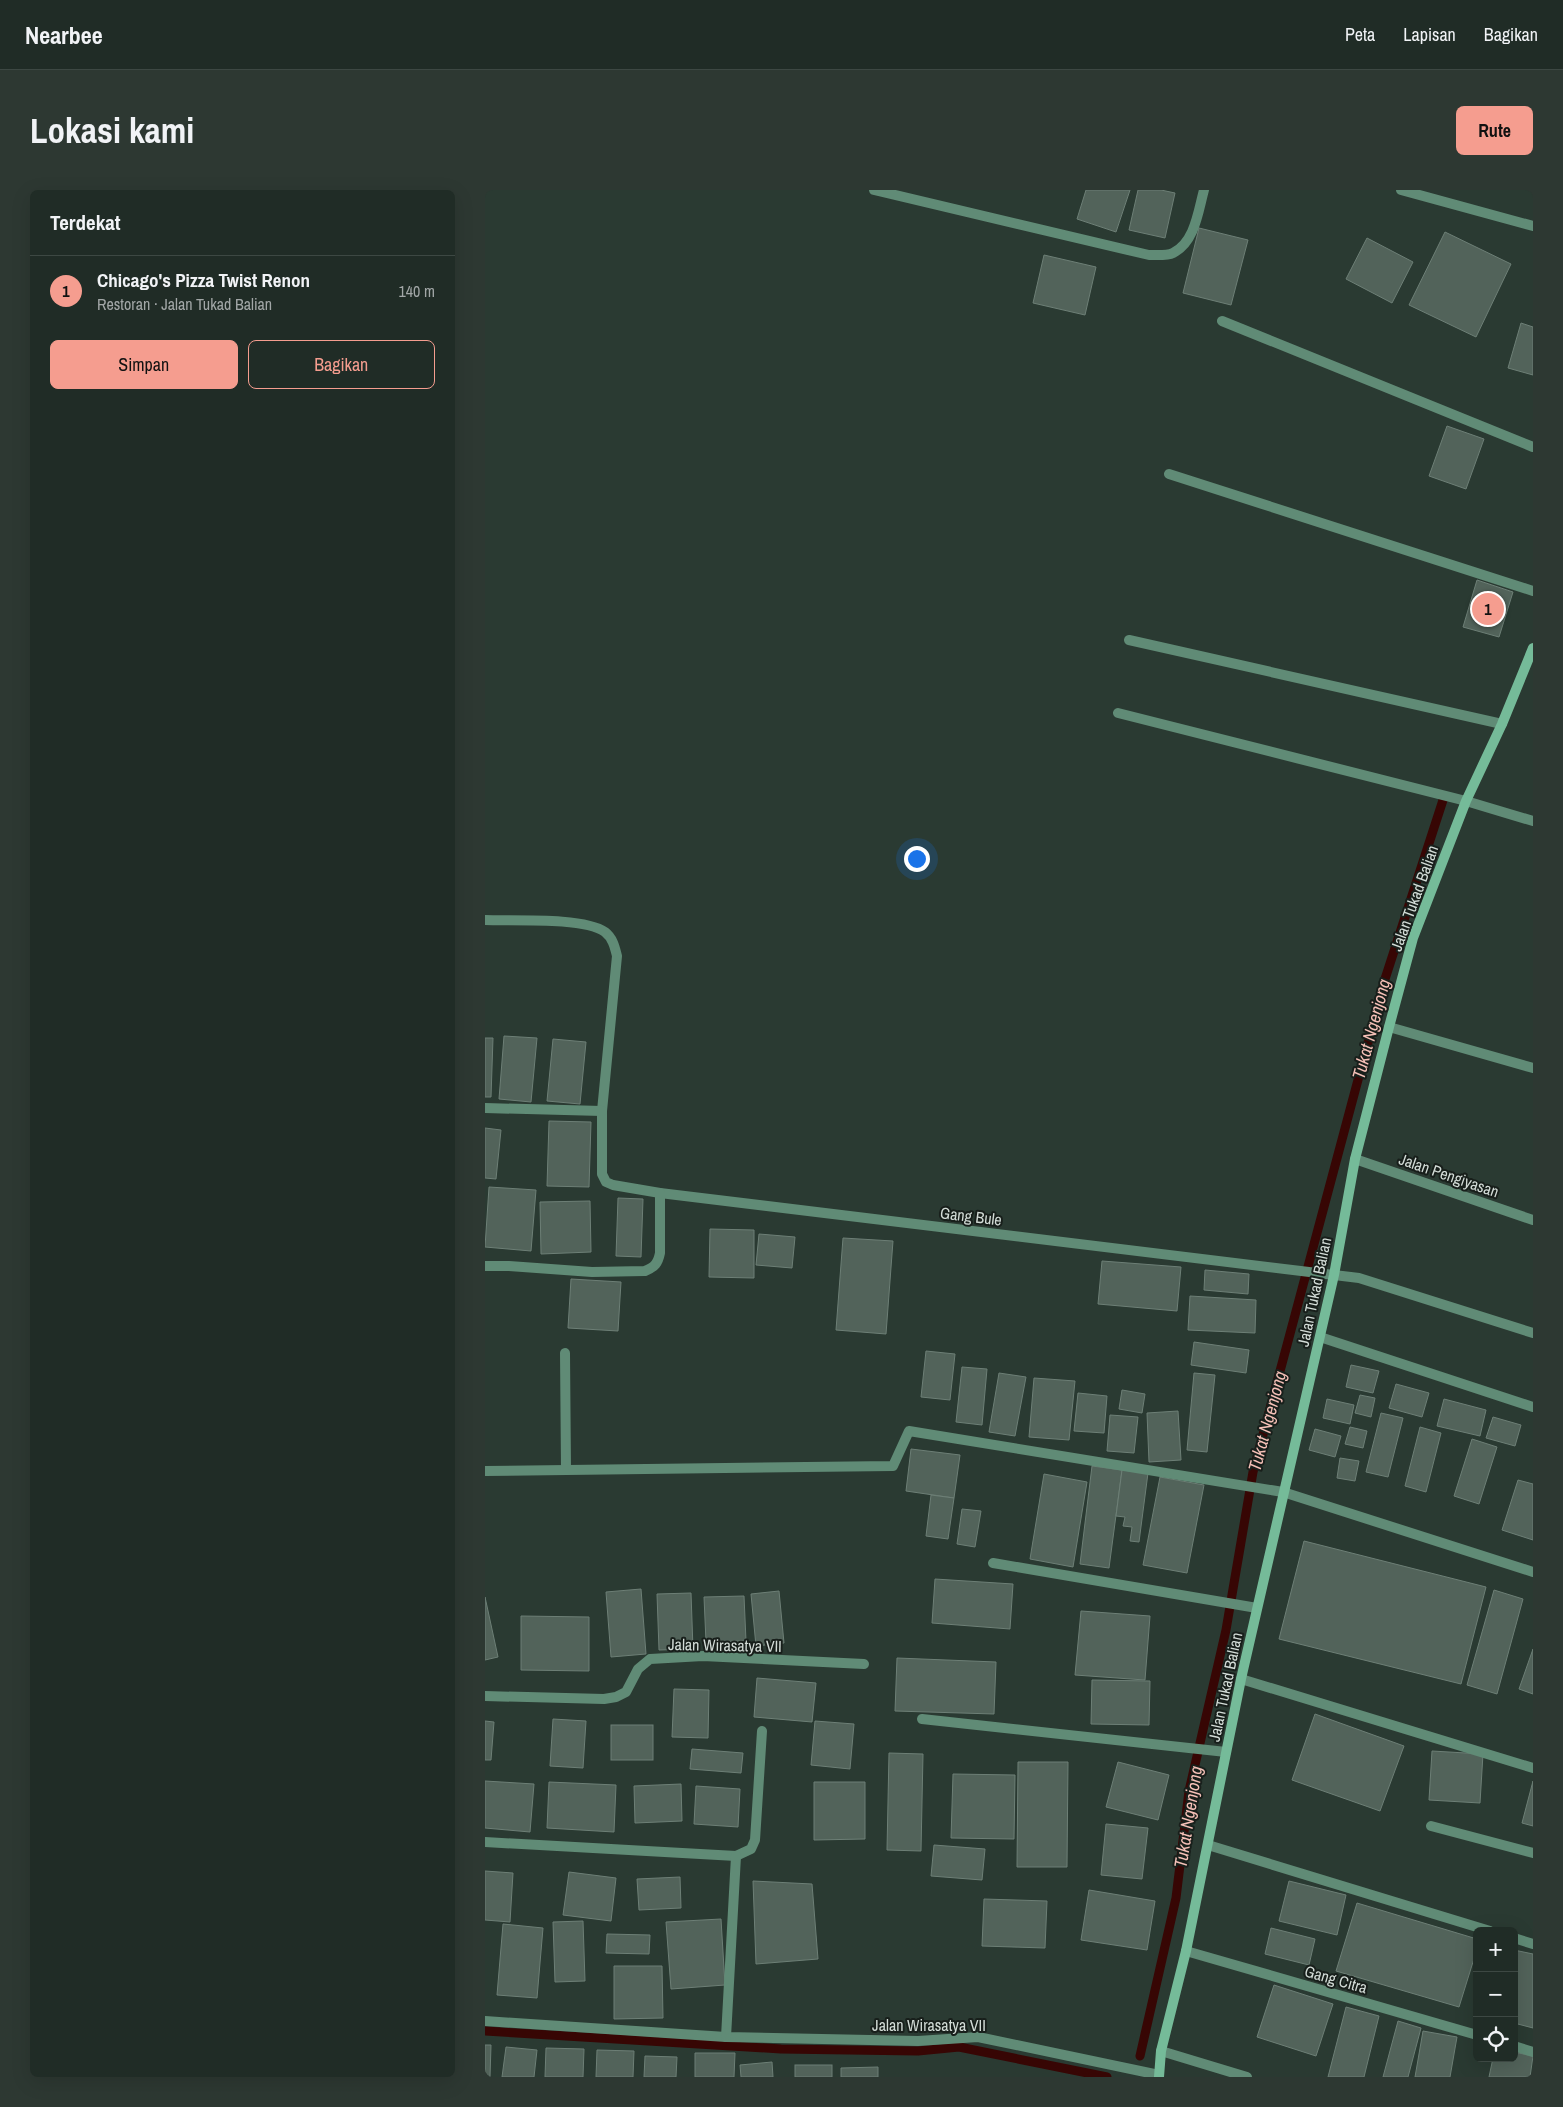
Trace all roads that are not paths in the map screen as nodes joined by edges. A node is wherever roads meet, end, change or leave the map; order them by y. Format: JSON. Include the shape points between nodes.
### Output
{"nodes":[{"id":1,"x":875,"y":190,"type":"edge"},
{"id":2,"x":1203,"y":190,"type":"edge"},
{"id":3,"x":1401,"y":190,"type":"edge"},
{"id":4,"x":1533,"y":226,"type":"edge"},
{"id":5,"x":1221,"y":321,"type":"dead end"},
{"id":6,"x":1533,"y":447,"type":"edge"},
{"id":7,"x":1169,"y":474,"type":"dead end"},
{"id":8,"x":1533,"y":591,"type":"edge"},
{"id":9,"x":1129,"y":640,"type":"dead end"},
{"id":10,"x":1533,"y":648,"type":"edge"},
{"id":11,"x":1118,"y":713,"type":"dead end"},
{"id":12,"x":1503,"y":724,"type":"junction"},
{"id":13,"x":1466,"y":801,"type":"junction"},
{"id":14,"x":1533,"y":821,"type":"edge"},
{"id":15,"x":485,"y":920,"type":"edge"},
{"id":16,"x":1389,"y":1027,"type":"junction"},
{"id":17,"x":1533,"y":1068,"type":"edge"},
{"id":18,"x":485,"y":1108,"type":"edge"},
{"id":19,"x":602,"y":1111,"type":"junction"},
{"id":20,"x":1355,"y":1159,"type":"junction"},
{"id":21,"x":659,"y":1193,"type":"junction"},
{"id":22,"x":1533,"y":1220,"type":"edge"},
{"id":23,"x":485,"y":1266,"type":"edge"},
{"id":24,"x":1334,"y":1275,"type":"junction"},
{"id":25,"x":1533,"y":1333,"type":"edge"},
{"id":26,"x":1321,"y":1337,"type":"junction"},
{"id":27,"x":565,"y":1353,"type":"dead end"},
{"id":28,"x":1533,"y":1408,"type":"edge"},
{"id":29,"x":566,"y":1470,"type":"junction"},
{"id":30,"x":485,"y":1471,"type":"edge"},
{"id":31,"x":1283,"y":1492,"type":"junction"},
{"id":32,"x":993,"y":1563,"type":"dead end"},
{"id":33,"x":1533,"y":1572,"type":"edge"},
{"id":34,"x":1257,"y":1608,"type":"junction"},
{"id":35,"x":864,"y":1664,"type":"dead end"},
{"id":36,"x":1241,"y":1679,"type":"junction"},
{"id":37,"x":485,"y":1696,"type":"edge"},
{"id":38,"x":922,"y":1719,"type":"dead end"},
{"id":39,"x":762,"y":1731,"type":"dead end"},
{"id":40,"x":1226,"y":1752,"type":"junction"},
{"id":41,"x":1533,"y":1768,"type":"edge"},
{"id":42,"x":1431,"y":1826,"type":"dead end"},
{"id":43,"x":485,"y":1842,"type":"edge"},
{"id":44,"x":1208,"y":1845,"type":"junction"},
{"id":45,"x":1533,"y":1853,"type":"edge"},
{"id":46,"x":736,"y":1856,"type":"junction"},
{"id":47,"x":1477,"y":1927,"type":"edge"},
{"id":48,"x":1518,"y":1939,"type":"edge"},
{"id":49,"x":1533,"y":1944,"type":"edge"},
{"id":50,"x":1186,"y":1951,"type":"junction"},
{"id":51,"x":485,"y":2021,"type":"edge"},
{"id":52,"x":1473,"y":2035,"type":"edge"},
{"id":53,"x":726,"y":2037,"type":"junction"},
{"id":54,"x":1518,"y":2047,"type":"edge"},
{"id":55,"x":1161,"y":2050,"type":"junction"},
{"id":56,"x":1533,"y":2052,"type":"edge"},
{"id":57,"x":1159,"y":2076,"type":"edge"},
{"id":58,"x":1247,"y":2077,"type":"edge"}],
"edges":[{"from":1,"to":2,"type":"street","via":[[1149,255],[1171,254],[1187,242]]},
{"from":3,"to":4,"type":"street"},
{"from":5,"to":6,"type":"street"},
{"from":7,"to":8,"type":"street"},
{"from":9,"to":12,"type":"street"},
{"from":10,"to":12,"type":"street","name":"Jalan Tukad Balian"},
{"from":11,"to":13,"type":"street"},
{"from":12,"to":13,"type":"street","name":"Jalan Tukad Balian"},
{"from":13,"to":14,"type":"street"},
{"from":13,"to":16,"type":"street","name":"Jalan Tukad Balian","via":[[1413,938]]},
{"from":15,"to":19,"type":"street","via":[[582,923],[605,932],[615,944],[617,956]]},
{"from":16,"to":17,"type":"street"},
{"from":16,"to":20,"type":"street","name":"Jalan Tukad Balian"},
{"from":18,"to":19,"type":"street"},
{"from":19,"to":21,"type":"street","name":"Gang Bule","via":[[602,1174],[606,1182]]},
{"from":20,"to":22,"type":"street","name":"Jalan Pengiyasan"},
{"from":20,"to":24,"type":"street","name":"Jalan Tukad Balian"},
{"from":21,"to":23,"type":"street","via":[[659,1260],[653,1268],[592,1272]]},
{"from":21,"to":24,"type":"street","name":"Gang Bule"},
{"from":24,"to":25,"type":"street","name":"Gang Bule","via":[[1359,1278]]},
{"from":24,"to":26,"type":"street","name":"Jalan Tukad Balian"},
{"from":26,"to":28,"type":"street"},
{"from":26,"to":31,"type":"street","name":"Jalan Tukad Balian"},
{"from":27,"to":29,"type":"street"},
{"from":29,"to":30,"type":"street"},
{"from":29,"to":31,"type":"street","via":[[893,1466],[909,1431]]},
{"from":31,"to":33,"type":"street"},
{"from":31,"to":34,"type":"street","name":"Jalan Tukad Balian"},
{"from":32,"to":34,"type":"street"},
{"from":34,"to":36,"type":"street","name":"Jalan Tukad Balian"},
{"from":35,"to":37,"type":"street","name":"Jalan Wirasatya VII","via":[[703,1656],[650,1659],[638,1669],[626,1692],[617,1696]]},
{"from":36,"to":40,"type":"street","name":"Jalan Tukad Balian"},
{"from":36,"to":41,"type":"street"},
{"from":38,"to":40,"type":"street"},
{"from":39,"to":46,"type":"street","via":[[755,1840],[751,1849]]},
{"from":40,"to":44,"type":"street","name":"Jalan Tukad Balian"},
{"from":42,"to":45,"type":"street"},
{"from":43,"to":46,"type":"street"},
{"from":44,"to":47,"type":"street"},
{"from":44,"to":50,"type":"street","name":"Jalan Tukad Balian"},
{"from":46,"to":53,"type":"street"},
{"from":48,"to":49,"type":"street"},
{"from":50,"to":52,"type":"street","name":"Gang Citra"},
{"from":50,"to":55,"type":"street","name":"Jalan Tukad Balian"},
{"from":51,"to":53,"type":"street","name":"Jalan Wirasatya VII"},
{"from":53,"to":57,"type":"street","name":"Jalan Wirasatya VII","via":[[918,2041],[978,2037]]},
{"from":54,"to":56,"type":"street"},
{"from":55,"to":57,"type":"street","name":"Jalan Tukad Balian"},
{"from":55,"to":58,"type":"street"}]}
